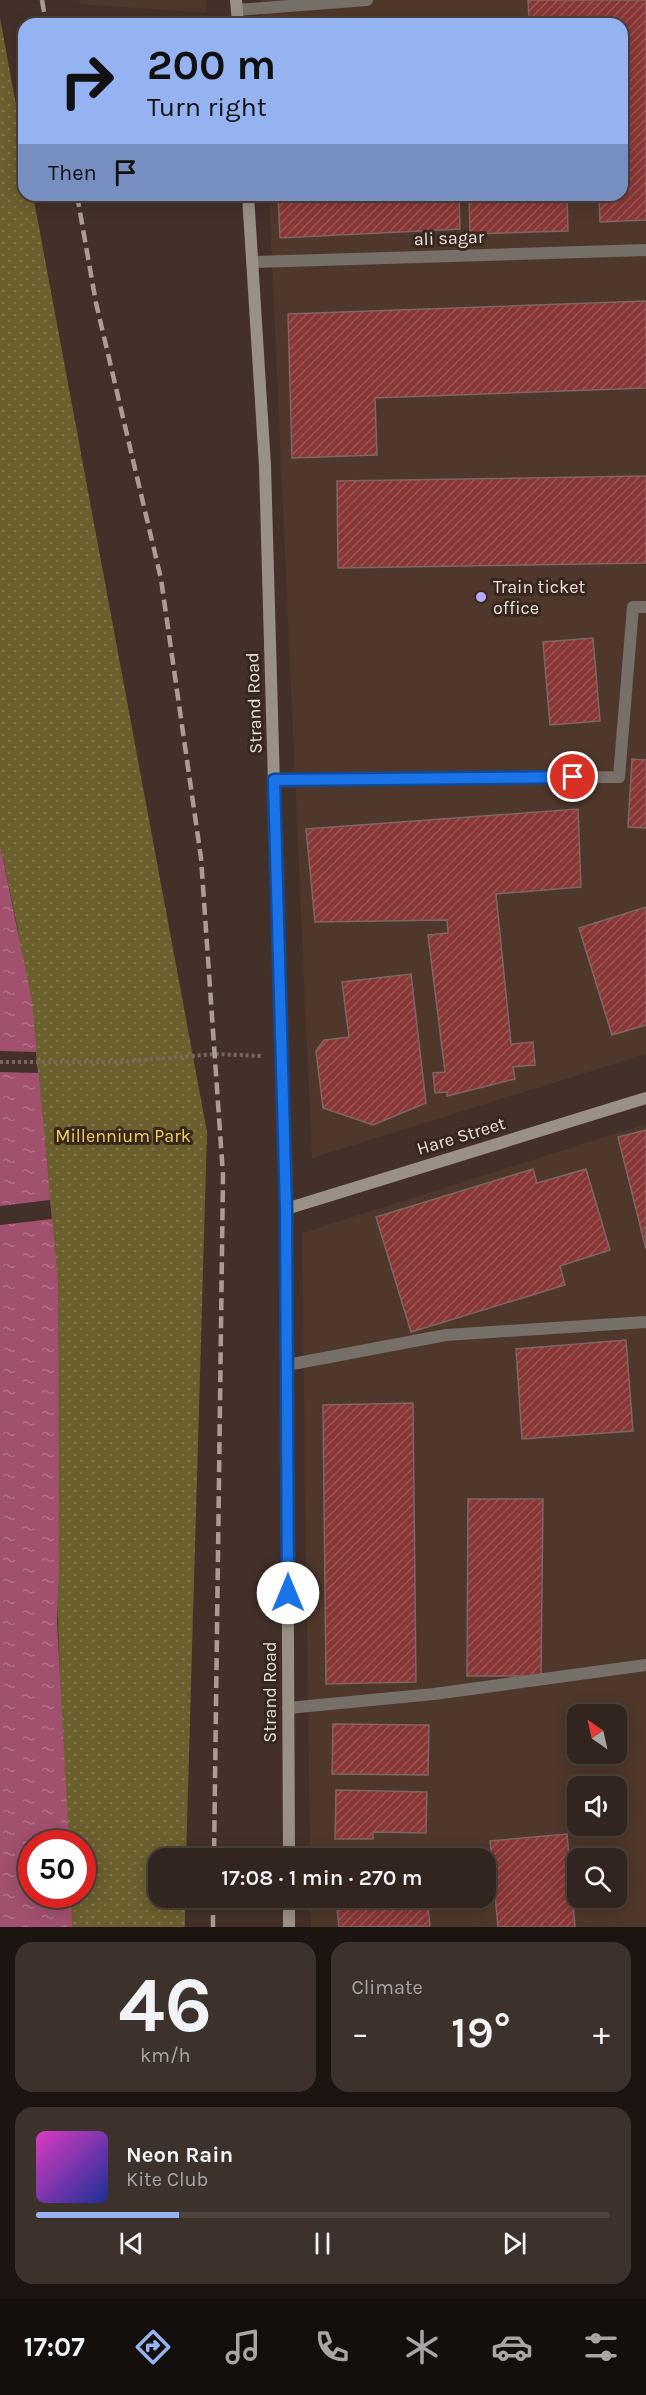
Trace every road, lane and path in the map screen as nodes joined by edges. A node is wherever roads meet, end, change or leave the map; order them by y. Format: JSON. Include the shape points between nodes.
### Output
{"nodes":[{"id":1,"x":367,"y":0,"type":"edge"},
{"id":2,"x":236,"y":5,"type":"edge"},
{"id":3,"x":248,"y":201,"type":"edge"},
{"id":4,"x":646,"y":250,"type":"edge"},
{"id":5,"x":252,"y":262,"type":"junction"},
{"id":6,"x":646,"y":607,"type":"edge"},
{"id":7,"x":274,"y":780,"type":"junction"},
{"id":8,"x":282,"y":1057,"type":"junction"},
{"id":9,"x":0,"y":1062,"type":"edge"},
{"id":10,"x":646,"y":1098,"type":"edge"},
{"id":11,"x":286,"y":1209,"type":"junction"},
{"id":12,"x":646,"y":1322,"type":"edge"},
{"id":13,"x":287,"y":1365,"type":"junction"},
{"id":14,"x":646,"y":1665,"type":"edge"},
{"id":15,"x":288,"y":1708,"type":"junction"},
{"id":16,"x":289,"y":1848,"type":"edge"},
{"id":17,"x":289,"y":1908,"type":"edge"},
{"id":18,"x":290,"y":1927,"type":"edge"}],
"edges":[{"from":1,"to":2,"type":"street"},
{"from":3,"to":5,"type":"main road","name":"Strand Road"},
{"from":4,"to":5,"type":"street","name":"ali sagar"},
{"from":5,"to":7,"type":"main road","name":"Strand Road","via":[[265,466]]},
{"from":6,"to":7,"type":"street","via":[[633,607],[619,777]]},
{"from":7,"to":8,"type":"main road","name":"Strand Road"},
{"from":8,"to":9,"type":"path","via":[[215,1054],[119,1062]]},
{"from":8,"to":11,"type":"main road","name":"Strand Road"},
{"from":10,"to":11,"type":"main road","name":"Hare Street"},
{"from":11,"to":13,"type":"main road","name":"Strand Road"},
{"from":12,"to":13,"type":"street","via":[[446,1335]]},
{"from":13,"to":15,"type":"main road","name":"Strand Road"},
{"from":14,"to":15,"type":"street","via":[[435,1694]]},
{"from":15,"to":16,"type":"main road","name":"Strand Road"},
{"from":17,"to":18,"type":"main road"}]}
